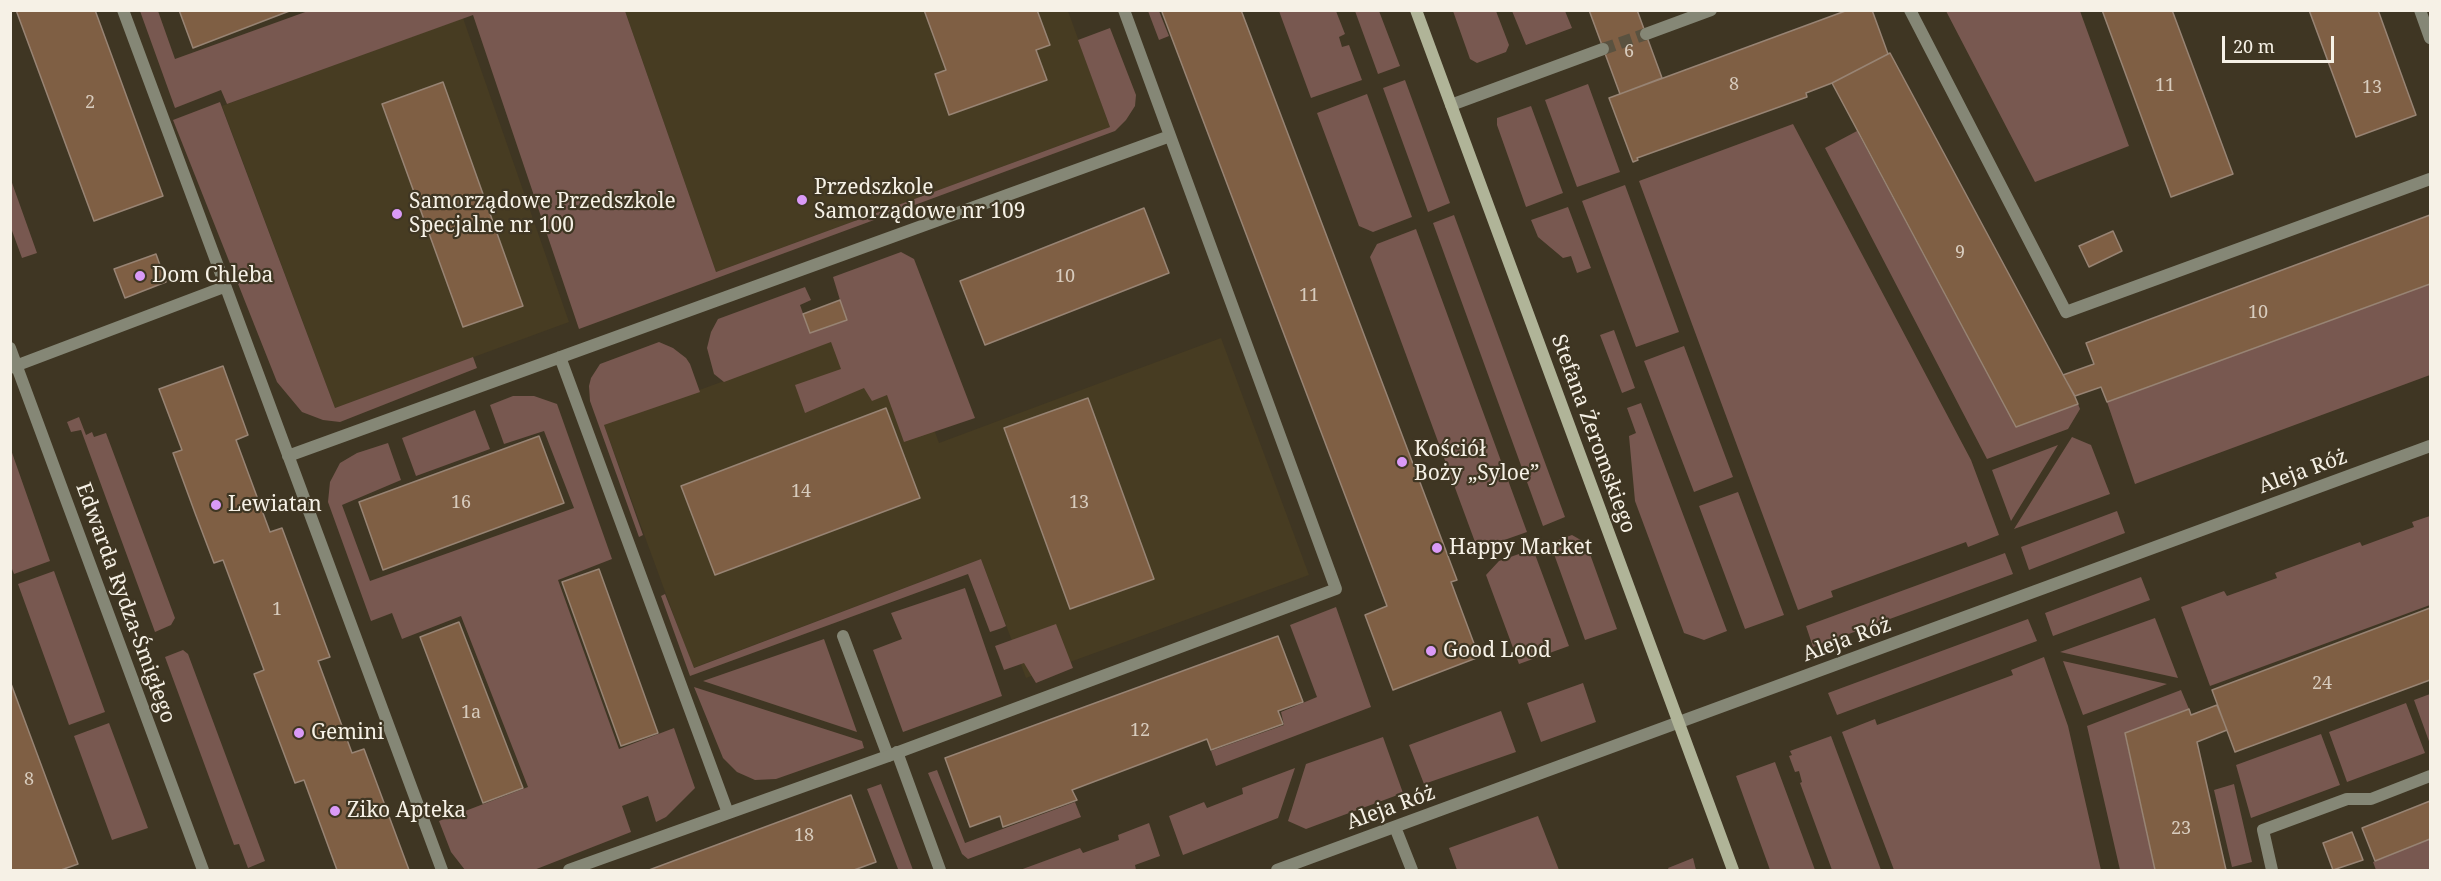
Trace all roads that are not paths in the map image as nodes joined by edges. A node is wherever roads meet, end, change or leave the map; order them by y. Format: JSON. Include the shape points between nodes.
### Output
{"nodes":[{"id":1,"x":123,"y":10,"type":"edge"},
{"id":2,"x":1124,"y":10,"type":"edge"},
{"id":3,"x":1416,"y":10,"type":"edge"},
{"id":4,"x":1711,"y":10,"type":"edge"},
{"id":5,"x":1910,"y":10,"type":"edge"},
{"id":6,"x":2420,"y":10,"type":"edge"},
{"id":7,"x":1691,"y":14,"type":"edge"},
{"id":8,"x":1646,"y":34,"type":"tunnel mouth"},
{"id":9,"x":2430,"y":38,"type":"edge"},
{"id":10,"x":1603,"y":49,"type":"tunnel mouth"},
{"id":11,"x":1451,"y":105,"type":"junction"},
{"id":12,"x":1170,"y":136,"type":"junction"},
{"id":13,"x":2430,"y":178,"type":"edge"},
{"id":14,"x":224,"y":287,"type":"junction"},
{"id":15,"x":10,"y":348,"type":"edge"},
{"id":16,"x":565,"y":356,"type":"junction"},
{"id":17,"x":14,"y":367,"type":"edge"},
{"id":18,"x":2430,"y":446,"type":"edge"},
{"id":19,"x":288,"y":456,"type":"junction"},
{"id":20,"x":843,"y":636,"type":"dead end"},
{"id":21,"x":1679,"y":724,"type":"junction"},
{"id":22,"x":892,"y":754,"type":"junction"},
{"id":23,"x":2430,"y":776,"type":"edge"},
{"id":24,"x":728,"y":813,"type":"junction"},
{"id":25,"x":1395,"y":827,"type":"junction"},
{"id":26,"x":202,"y":870,"type":"edge"},
{"id":27,"x":442,"y":870,"type":"edge"},
{"id":28,"x":569,"y":870,"type":"edge"},
{"id":29,"x":940,"y":870,"type":"edge"},
{"id":30,"x":1277,"y":870,"type":"edge"},
{"id":31,"x":1412,"y":870,"type":"edge"},
{"id":32,"x":1733,"y":870,"type":"edge"},
{"id":33,"x":2272,"y":870,"type":"edge"}],
"edges":[{"from":1,"to":14,"type":"street"},
{"from":2,"to":12,"type":"street"},
{"from":3,"to":11,"type":"street","name":"Stefana Żeromskiego"},
{"from":4,"to":7,"type":"street"},
{"from":5,"to":13,"type":"street","via":[[2066,312]]},
{"from":6,"to":9,"type":"street"},
{"from":7,"to":8,"type":"street"},
{"from":10,"to":11,"type":"street"},
{"from":11,"to":21,"type":"street","name":"Stefana Żeromskiego"},
{"from":12,"to":16,"type":"street"},
{"from":12,"to":22,"type":"street","via":[[1336,589]]},
{"from":14,"to":17,"type":"street"},
{"from":14,"to":19,"type":"street"},
{"from":15,"to":17,"type":"street","name":"Edwarda Rydza-Śmigłego"},
{"from":16,"to":19,"type":"street"},
{"from":16,"to":24,"type":"street"},
{"from":17,"to":26,"type":"street","name":"Edwarda Rydza-Śmigłego"},
{"from":18,"to":21,"type":"street","name":"Aleja Róż"},
{"from":19,"to":27,"type":"street"},
{"from":20,"to":22,"type":"street"},
{"from":21,"to":25,"type":"street","name":"Aleja Róż"},
{"from":21,"to":32,"type":"street","name":"Stefana Żeromskiego"},
{"from":22,"to":24,"type":"street"},
{"from":22,"to":29,"type":"street"},
{"from":23,"to":33,"type":"street","via":[[2371,799],[2347,799],[2263,830]]},
{"from":24,"to":28,"type":"street"},
{"from":25,"to":30,"type":"street","name":"Aleja Róż"},
{"from":25,"to":31,"type":"street"}]}
